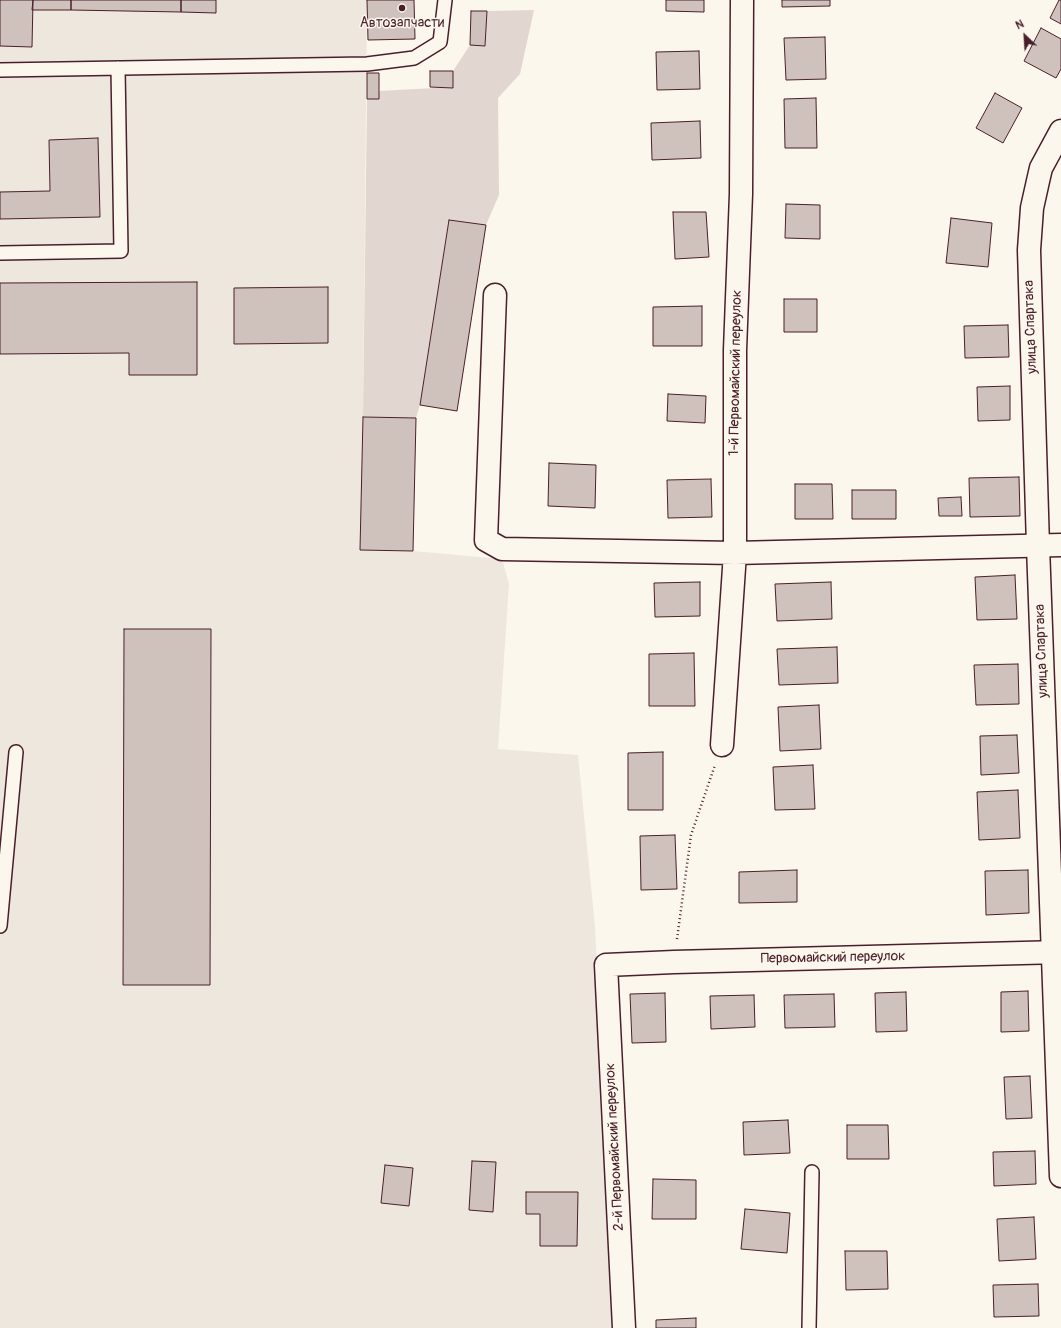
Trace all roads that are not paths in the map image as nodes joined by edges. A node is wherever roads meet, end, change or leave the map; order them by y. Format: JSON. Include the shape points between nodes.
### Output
{"nodes":[{"id":1,"x":445,"y":0,"type":"edge"},
{"id":2,"x":742,"y":0,"type":"edge"},
{"id":3,"x":118,"y":68,"type":"junction"},
{"id":4,"x":0,"y":70,"type":"edge"},
{"id":5,"x":1061,"y":131,"type":"edge"},
{"id":6,"x":0,"y":253,"type":"edge"},
{"id":7,"x":495,"y":295,"type":"dead end"},
{"id":8,"x":1061,"y":545,"type":"edge"},
{"id":9,"x":1038,"y":546,"type":"junction"},
{"id":10,"x":736,"y":553,"type":"junction"},
{"id":11,"x":722,"y":745,"type":"road end"},
{"id":12,"x":16,"y":752,"type":"dead end"},
{"id":13,"x":0,"y":926,"type":"edge"},
{"id":14,"x":1057,"y":952,"type":"edge"},
{"id":15,"x":606,"y":965,"type":"joint"},
{"id":16,"x":812,"y":1172,"type":"dead end"},
{"id":17,"x":1061,"y":1176,"type":"edge"},
{"id":18,"x":624,"y":1328,"type":"edge"},
{"id":19,"x":809,"y":1328,"type":"edge"}],
"edges":[{"from":1,"to":3,"type":"lane","via":[[440,42],[414,58],[367,64]]},
{"from":2,"to":10,"type":"street","name":"1-й Первомайский переулок","via":[[741,194],[735,350]]},
{"from":3,"to":4,"type":"lane"},
{"from":3,"to":6,"type":"lane","via":[[120,251]]},
{"from":5,"to":9,"type":"street","name":"улица Спартака","via":[[1040,174],[1029,236]]},
{"from":7,"to":10,"type":"street","via":[[486,540],[502,549]]},
{"from":8,"to":9,"type":"street"},
{"from":9,"to":10,"type":"street"},
{"from":9,"to":14,"type":"street","name":"улица Спартака"},
{"from":10,"to":11,"type":"street","name":"1-й Первомайский переулок"},
{"from":12,"to":13,"type":"lane"},
{"from":14,"to":15,"type":"street","name":"Первомайский переулок"},
{"from":14,"to":17,"type":"street","name":"улица Спартака"},
{"from":15,"to":18,"type":"street","name":"2-й Первомайский переулок"},
{"from":16,"to":19,"type":"lane"}]}
